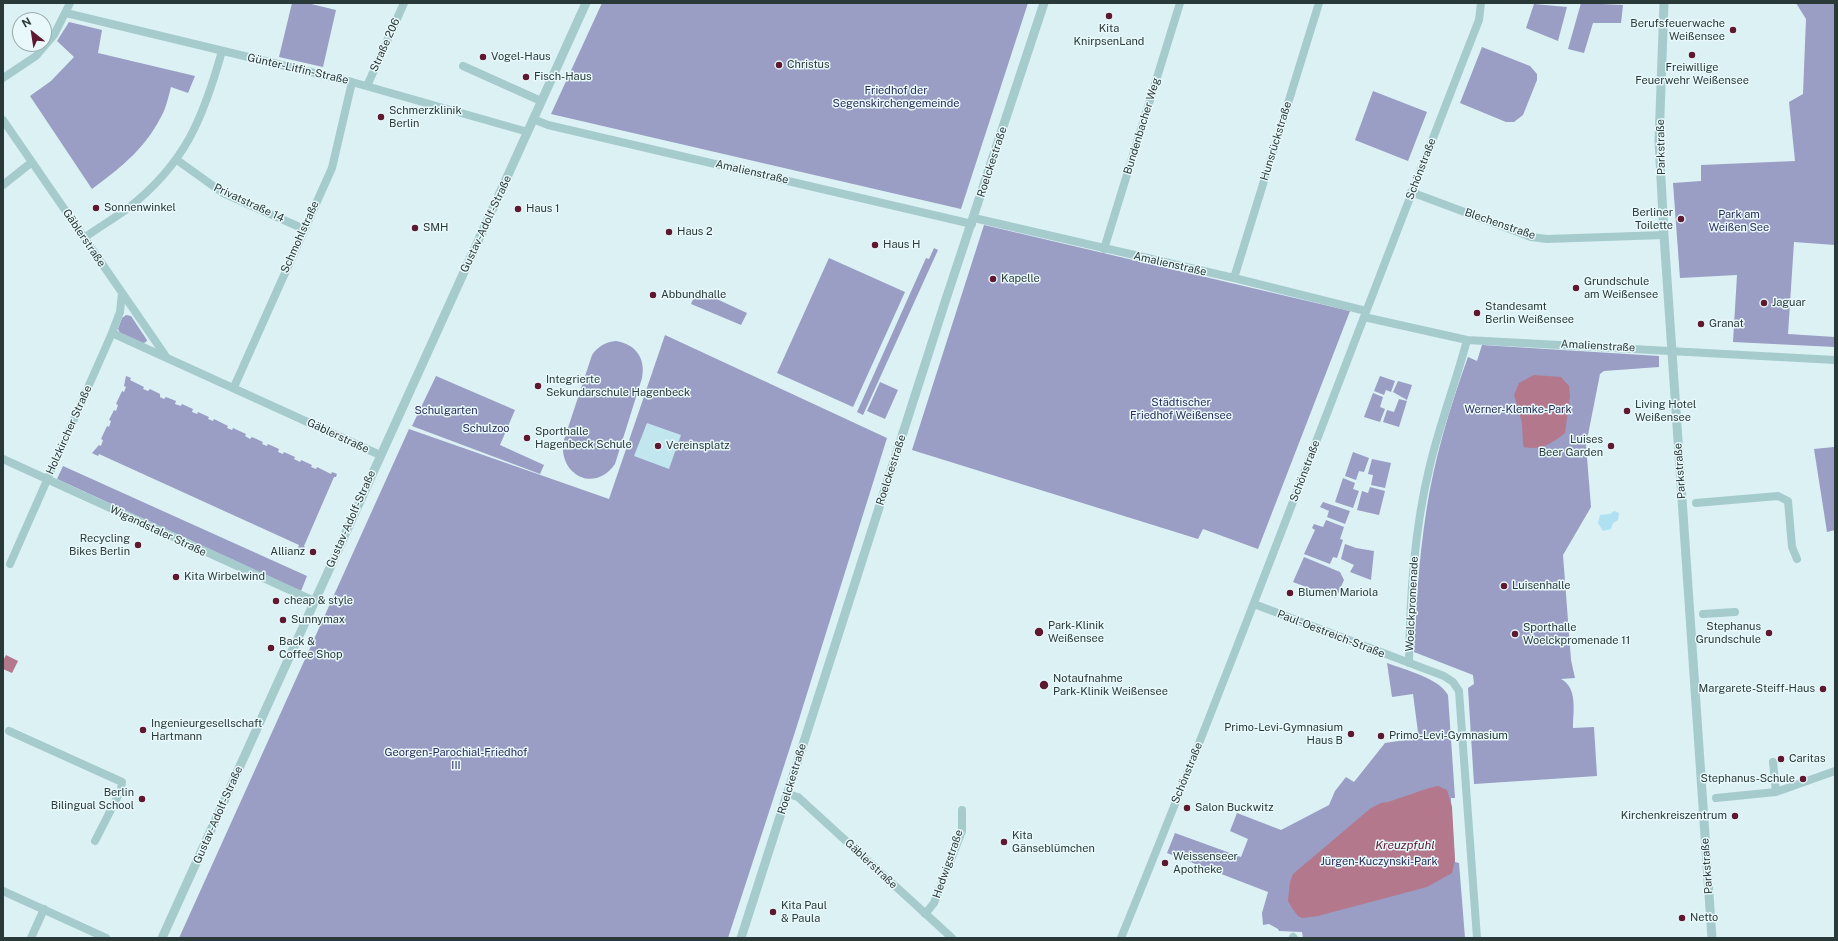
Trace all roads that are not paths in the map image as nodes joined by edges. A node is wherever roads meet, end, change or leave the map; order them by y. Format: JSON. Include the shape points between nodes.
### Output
{"nodes":[{"id":1,"x":70,"y":3,"type":"edge"},
{"id":2,"x":404,"y":3,"type":"edge"},
{"id":3,"x":586,"y":3,"type":"edge"},
{"id":4,"x":1044,"y":3,"type":"edge"},
{"id":5,"x":1180,"y":3,"type":"edge"},
{"id":6,"x":1319,"y":3,"type":"edge"},
{"id":7,"x":1481,"y":3,"type":"edge"},
{"id":8,"x":1664,"y":3,"type":"edge"},
{"id":9,"x":66,"y":13,"type":"junction"},
{"id":10,"x":222,"y":51,"type":"junction"},
{"id":11,"x":463,"y":66,"type":"dead end"},
{"id":12,"x":3,"y":78,"type":"edge"},
{"id":13,"x":352,"y":82,"type":"junction"},
{"id":14,"x":367,"y":86,"type":"junction"},
{"id":15,"x":541,"y":101,"type":"junction"},
{"id":16,"x":533,"y":119,"type":"junction"},
{"id":17,"x":3,"y":120,"type":"edge"},
{"id":18,"x":528,"y":132,"type":"junction"},
{"id":19,"x":177,"y":160,"type":"junction"},
{"id":20,"x":32,"y":162,"type":"junction"},
{"id":21,"x":3,"y":185,"type":"edge"},
{"id":22,"x":1411,"y":192,"type":"junction"},
{"id":23,"x":973,"y":221,"type":"junction"},
{"id":24,"x":304,"y":229,"type":"junction"},
{"id":25,"x":1664,"y":235,"type":"junction"},
{"id":26,"x":84,"y":238,"type":"junction"},
{"id":27,"x":1104,"y":249,"type":"junction"},
{"id":28,"x":1234,"y":278,"type":"junction"},
{"id":29,"x":122,"y":293,"type":"junction"},
{"id":30,"x":1365,"y":314,"type":"junction"},
{"id":31,"x":112,"y":333,"type":"junction"},
{"id":32,"x":1467,"y":340,"type":"junction"},
{"id":33,"x":1672,"y":350,"type":"junction"},
{"id":34,"x":165,"y":356,"type":"junction"},
{"id":35,"x":1835,"y":360,"type":"edge"},
{"id":36,"x":234,"y":388,"type":"junction"},
{"id":37,"x":380,"y":456,"type":"junction"},
{"id":38,"x":3,"y":459,"type":"edge"},
{"id":39,"x":47,"y":480,"type":"junction"},
{"id":40,"x":1696,"y":503,"type":"dead end"},
{"id":41,"x":1797,"y":559,"type":"dead end"},
{"id":42,"x":10,"y":564,"type":"dead end"},
{"id":43,"x":314,"y":601,"type":"junction"},
{"id":44,"x":1254,"y":604,"type":"junction"},
{"id":45,"x":1734,"y":612,"type":"dead end"},
{"id":46,"x":1703,"y":614,"type":"dead end"},
{"id":47,"x":1409,"y":663,"type":"junction"},
{"id":48,"x":9,"y":731,"type":"dead end"},
{"id":49,"x":1773,"y":762,"type":"dead end"},
{"id":50,"x":1835,"y":771,"type":"edge"},
{"id":51,"x":1776,"y":792,"type":"junction"},
{"id":52,"x":788,"y":794,"type":"junction"},
{"id":53,"x":1716,"y":798,"type":"dead end"},
{"id":54,"x":962,"y":810,"type":"dead end"},
{"id":55,"x":95,"y":841,"type":"dead end"},
{"id":56,"x":3,"y":891,"type":"edge"},
{"id":57,"x":44,"y":909,"type":"junction"},
{"id":58,"x":925,"y":914,"type":"junction"},
{"id":59,"x":31,"y":938,"type":"edge"},
{"id":60,"x":106,"y":938,"type":"edge"},
{"id":61,"x":162,"y":938,"type":"edge"},
{"id":62,"x":741,"y":938,"type":"edge"},
{"id":63,"x":952,"y":938,"type":"edge"},
{"id":64,"x":1122,"y":938,"type":"edge"},
{"id":65,"x":1477,"y":938,"type":"edge"},
{"id":66,"x":1712,"y":938,"type":"edge"}],
"edges":[{"from":1,"to":9,"type":"street"},
{"from":2,"to":14,"type":"street","name":"Straße 206"},
{"from":3,"to":15,"type":"street","name":"Gustav-Adolf-Straße"},
{"from":4,"to":23,"type":"street","name":"Roelckestraße"},
{"from":5,"to":27,"type":"street","name":"Bundenbacher Weg"},
{"from":6,"to":28,"type":"street","name":"Hunsrückstraße"},
{"from":7,"to":22,"type":"street","name":"Schönstraße","via":[[1480,20]]},
{"from":8,"to":25,"type":"street","name":"Parkstraße","via":[[1659,140]]},
{"from":9,"to":10,"type":"street","name":"Günter-Litfin-Straße"},
{"from":9,"to":12,"type":"street","via":[[54,35],[36,56]]},
{"from":10,"to":13,"type":"street","name":"Günter-Litfin-Straße"},
{"from":10,"to":19,"type":"street","via":[[206,105]]},
{"from":11,"to":15,"type":"street"},
{"from":13,"to":14,"type":"street","name":"Günter-Litfin-Straße"},
{"from":13,"to":24,"type":"street","name":"Schmohlstraße","via":[[332,168]]},
{"from":14,"to":18,"type":"street","name":"Günter-Litfin-Straße"},
{"from":15,"to":16,"type":"street","name":"Gustav-Adolf-Straße"},
{"from":16,"to":18,"type":"street","name":"Gustav-Adolf-Straße"},
{"from":16,"to":23,"type":"street","name":"Amalienstraße","via":[[545,124]]},
{"from":17,"to":20,"type":"street","name":"Gäblerstraße"},
{"from":18,"to":37,"type":"street","name":"Gustav-Adolf-Straße"},
{"from":19,"to":24,"type":"street","name":"Privatstraße 14","via":[[223,192]]},
{"from":19,"to":26,"type":"street","via":[[127,208]]},
{"from":20,"to":21,"type":"street"},
{"from":20,"to":26,"type":"street","name":"Gäblerstraße"},
{"from":22,"to":25,"type":"street","name":"Blechenstraße","via":[[1531,237],[1548,239]]},
{"from":22,"to":30,"type":"street","name":"Schönstraße"},
{"from":23,"to":27,"type":"street","name":"Amalienstraße"},
{"from":23,"to":52,"type":"street","name":"Roelckestraße"},
{"from":24,"to":36,"type":"street","name":"Schmohlstraße"},
{"from":25,"to":33,"type":"street","name":"Parkstraße"},
{"from":26,"to":29,"type":"street","name":"Gäblerstraße"},
{"from":27,"to":28,"type":"street","name":"Amalienstraße"},
{"from":28,"to":30,"type":"street","name":"Amalienstraße"},
{"from":29,"to":31,"type":"street","name":"Holzkircher Straße","via":[[120,312]]},
{"from":29,"to":34,"type":"street","name":"Gäblerstraße"},
{"from":30,"to":32,"type":"street","name":"Amalienstraße"},
{"from":30,"to":44,"type":"street","name":"Schönstraße"},
{"from":31,"to":34,"type":"street","name":"Gäblerstraße"},
{"from":31,"to":39,"type":"street","name":"Holzkircher Straße"},
{"from":32,"to":33,"type":"street","name":"Amalienstraße"},
{"from":32,"to":47,"type":"street","name":"Woelckpromenade","via":[[1435,444],[1421,509],[1411,598]]},
{"from":33,"to":35,"type":"street","name":"Amalienstraße"},
{"from":33,"to":66,"type":"street","name":"Parkstraße"},
{"from":34,"to":36,"type":"street","name":"Gäblerstraße"},
{"from":36,"to":37,"type":"street","name":"Gäblerstraße"},
{"from":37,"to":43,"type":"street","name":"Gustav-Adolf-Straße"},
{"from":38,"to":39,"type":"street","name":"Wigandstaler Straße"},
{"from":39,"to":42,"type":"street","name":"Holzkircher Straße"},
{"from":39,"to":43,"type":"street","name":"Wigandstaler Straße"},
{"from":40,"to":41,"type":"street","via":[[1778,496],[1784,498],[1788,501],[1792,547]]},
{"from":43,"to":61,"type":"street","name":"Gustav-Adolf-Straße"},
{"from":44,"to":47,"type":"street","name":"Paul-Oestreich-Straße"},
{"from":44,"to":64,"type":"street","name":"Schönstraße"},
{"from":45,"to":46,"type":"street"},
{"from":47,"to":65,"type":"street","name":"Woelckpromenade","via":[[1444,676],[1453,682],[1459,691]]},
{"from":48,"to":55,"type":"street","via":[[122,782],[121,790]]},
{"from":49,"to":51,"type":"street"},
{"from":50,"to":51,"type":"street"},
{"from":51,"to":53,"type":"street"},
{"from":52,"to":58,"type":"street","name":"Gäblerstraße","via":[[798,797]]},
{"from":52,"to":62,"type":"street","name":"Roelckestraße"},
{"from":54,"to":58,"type":"street","name":"Hedwigstraße","via":[[962,831],[934,903]]},
{"from":56,"to":57,"type":"street"},
{"from":57,"to":59,"type":"street"},
{"from":57,"to":60,"type":"street"},
{"from":58,"to":63,"type":"street","name":"Gäblerstraße"}]}
